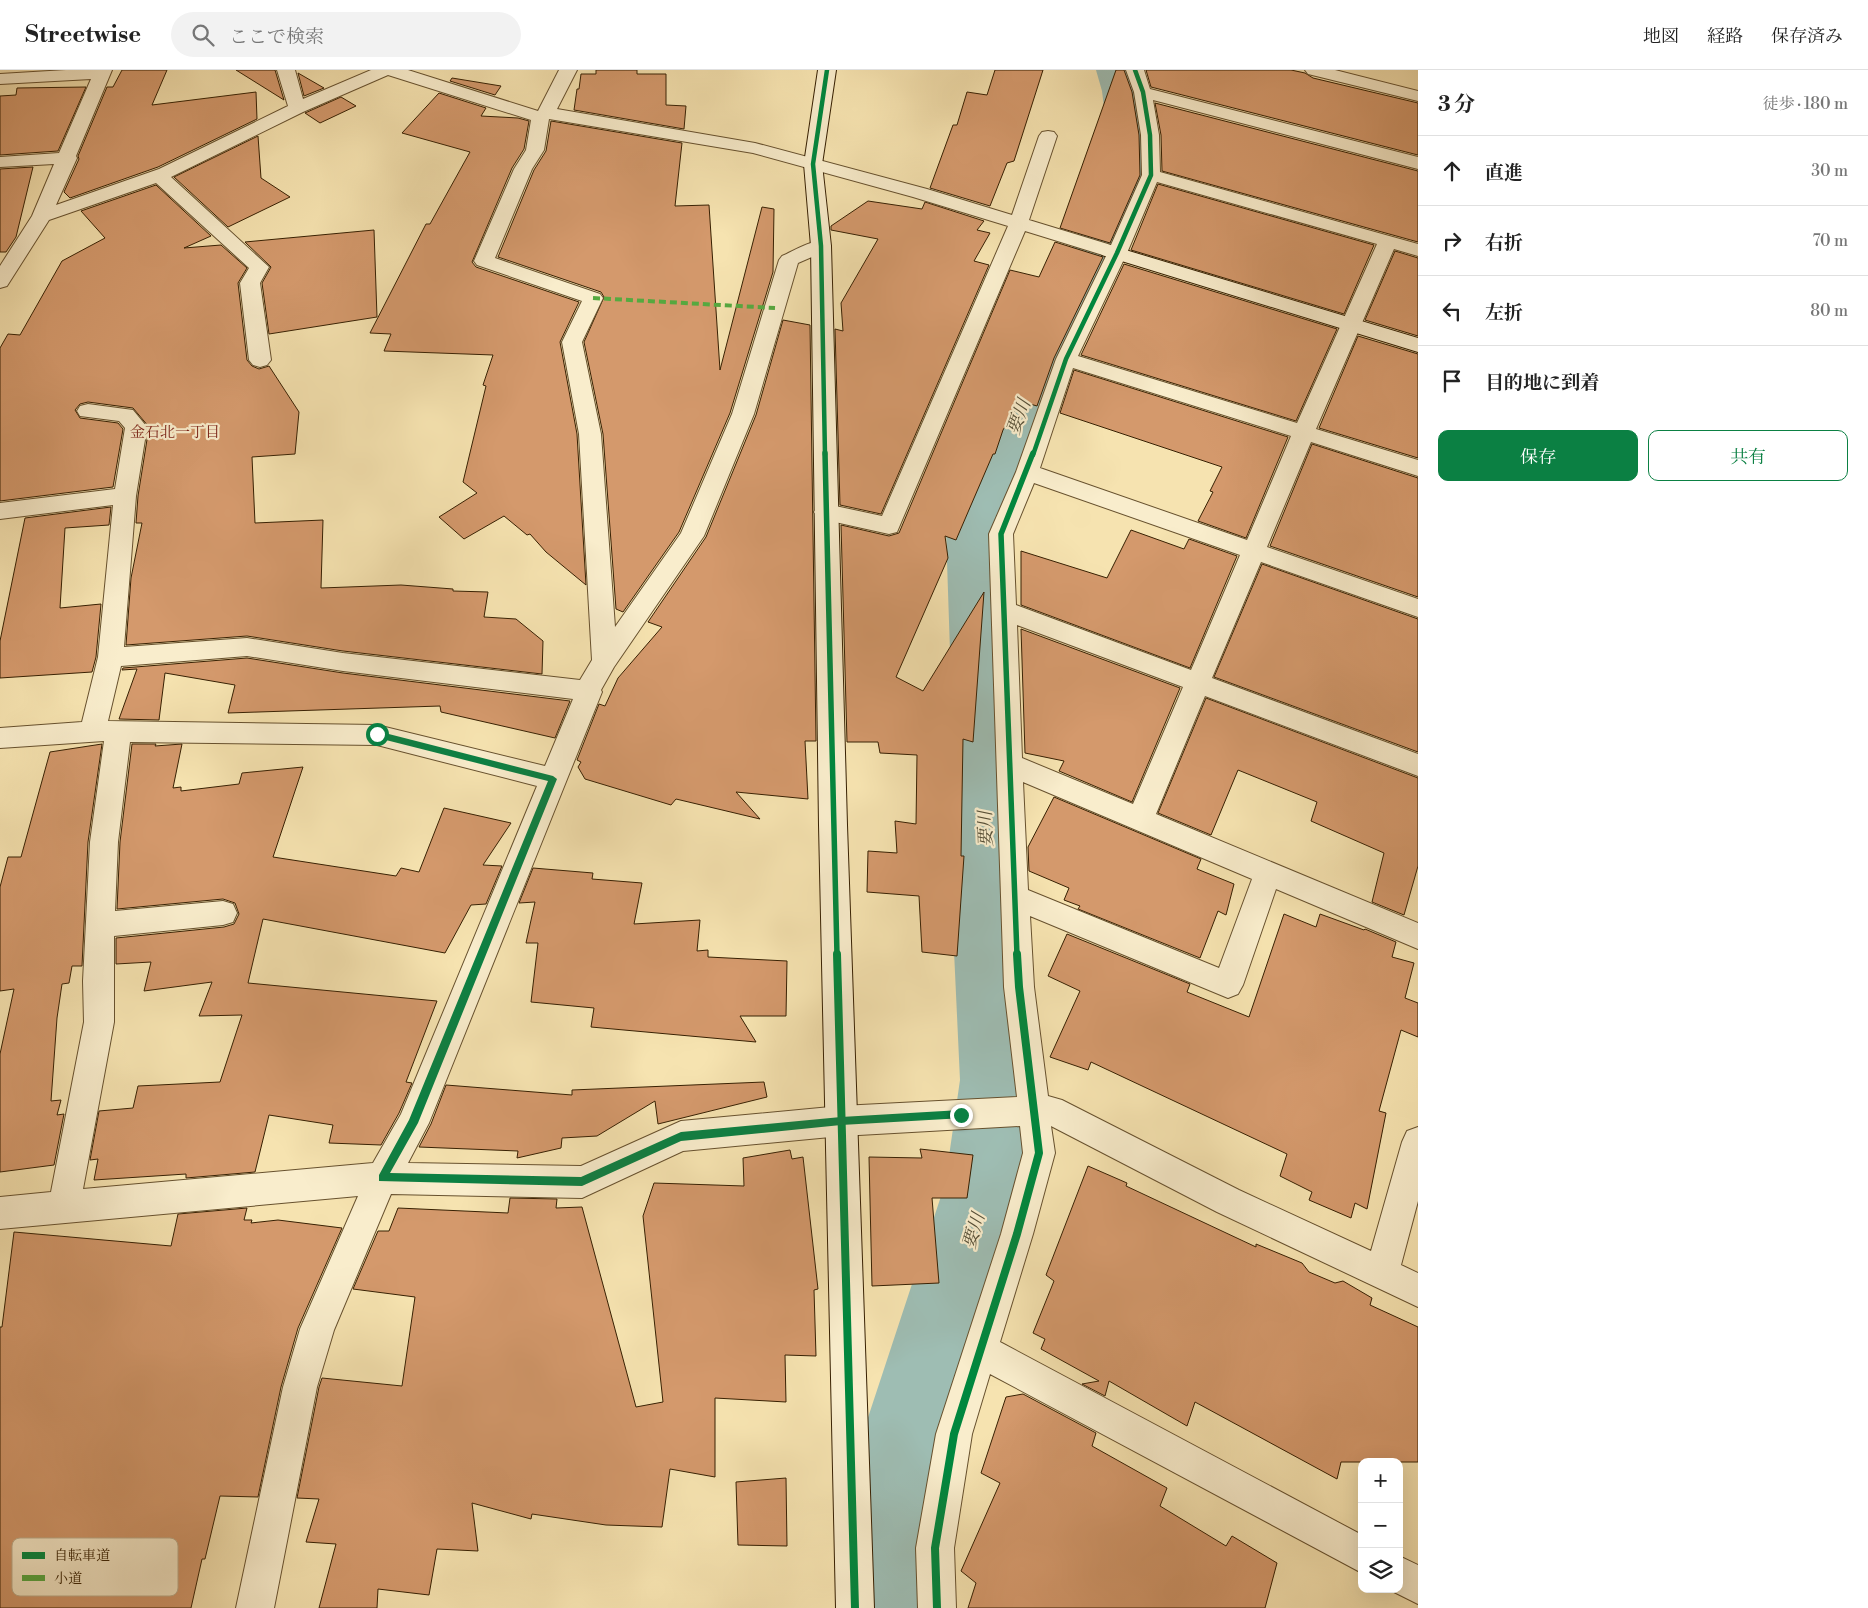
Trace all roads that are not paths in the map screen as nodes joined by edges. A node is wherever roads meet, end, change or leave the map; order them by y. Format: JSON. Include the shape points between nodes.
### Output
{"nodes":[{"id":1,"x":286,"y":70,"type":"edge"},
{"id":2,"x":385,"y":70,"type":"edge"},
{"id":3,"x":390,"y":70,"type":"edge"},
{"id":4,"x":568,"y":70,"type":"edge"},
{"id":5,"x":827,"y":70,"type":"edge"},
{"id":6,"x":1314,"y":70,"type":"edge"},
{"id":7,"x":102,"y":72,"type":"edge"},
{"id":8,"x":0,"y":79,"type":"edge"},
{"id":9,"x":1139,"y":81,"type":"edge"},
{"id":10,"x":1418,"y":96,"type":"edge"},
{"id":11,"x":297,"y":108,"type":"junction"},
{"id":12,"x":543,"y":115,"type":"junction"},
{"id":13,"x":1048,"y":136,"type":"dead end"},
{"id":14,"x":68,"y":158,"type":"junction"},
{"id":15,"x":0,"y":162,"type":"edge"},
{"id":16,"x":1418,"y":163,"type":"edge"},
{"id":17,"x":814,"y":164,"type":"junction"},
{"id":18,"x":158,"y":175,"type":"junction"},
{"id":19,"x":1150,"y":175,"type":"junction"},
{"id":20,"x":42,"y":216,"type":"junction"},
{"id":21,"x":1019,"y":223,"type":"junction"},
{"id":22,"x":1388,"y":241,"type":"junction"},
{"id":23,"x":821,"y":246,"type":"junction"},
{"id":24,"x":1106,"y":250,"type":"junction"},
{"id":25,"x":1418,"y":250,"type":"edge"},
{"id":26,"x":9,"y":255,"type":"edge"},
{"id":27,"x":0,"y":282,"type":"edge"},
{"id":28,"x":1350,"y":324,"type":"junction"},
{"id":29,"x":1418,"y":345,"type":"edge"},
{"id":30,"x":1066,"y":359,"type":"junction"},
{"id":31,"x":260,"y":360,"type":"dead end"},
{"id":32,"x":88,"y":411,"type":"dead end"},
{"id":33,"x":1304,"y":432,"type":"junction"},
{"id":34,"x":1418,"y":468,"type":"edge"},
{"id":35,"x":1027,"y":472,"type":"junction"},
{"id":36,"x":125,"y":496,"type":"junction"},
{"id":37,"x":0,"y":511,"type":"edge"},
{"id":38,"x":826,"y":512,"type":"junction"},
{"id":39,"x":1254,"y":550,"type":"junction"},
{"id":40,"x":1418,"y":608,"type":"edge"},
{"id":41,"x":1003,"y":610,"type":"junction"},
{"id":42,"x":112,"y":657,"type":"junction"},
{"id":43,"x":605,"y":660,"type":"junction"},
{"id":44,"x":1198,"y":682,"type":"junction"},
{"id":45,"x":587,"y":691,"type":"junction"},
{"id":46,"x":105,"y":731,"type":"junction"},
{"id":47,"x":0,"y":738,"type":"edge"},
{"id":48,"x":1009,"y":764,"type":"junction"},
{"id":49,"x":1418,"y":765,"type":"edge"},
{"id":50,"x":553,"y":779,"type":"junction"},
{"id":51,"x":1140,"y":819,"type":"junction"},
{"id":52,"x":1268,"y":873,"type":"junction"},
{"id":53,"x":1015,"y":897,"type":"junction"},
{"id":54,"x":223,"y":913,"type":"dead end"},
{"id":55,"x":100,"y":925,"type":"junction"},
{"id":56,"x":1418,"y":936,"type":"edge"},
{"id":57,"x":1028,"y":1111,"type":"junction"},
{"id":58,"x":841,"y":1121,"type":"junction"},
{"id":59,"x":1418,"y":1142,"type":"edge"},
{"id":60,"x":382,"y":1178,"type":"junction"},
{"id":61,"x":64,"y":1207,"type":"junction"},
{"id":62,"x":0,"y":1213,"type":"edge"},
{"id":63,"x":1382,"y":1273,"type":"junction"},
{"id":64,"x":1418,"y":1290,"type":"edge"},
{"id":65,"x":982,"y":1351,"type":"junction"},
{"id":66,"x":1358,"y":1552,"type":"edge"},
{"id":67,"x":1403,"y":1577,"type":"edge"},
{"id":68,"x":1418,"y":1585,"type":"edge"},
{"id":69,"x":255,"y":1608,"type":"edge"},
{"id":70,"x":856,"y":1608,"type":"edge"},
{"id":71,"x":937,"y":1608,"type":"edge"}],
"edges":[{"from":1,"to":11,"type":"street"},
{"from":2,"to":11,"type":"street"},
{"from":3,"to":12,"type":"street"},
{"from":4,"to":12,"type":"street"},
{"from":5,"to":17,"type":"street"},
{"from":6,"to":10,"type":"street"},
{"from":7,"to":8,"type":"street"},
{"from":7,"to":14,"type":"street"},
{"from":9,"to":16,"type":"street"},
{"from":9,"to":19,"type":"street","via":[[1150,136]]},
{"from":11,"to":18,"type":"street"},
{"from":12,"to":17,"type":"street","via":[[754,148]]},
{"from":12,"to":43,"type":"street","via":[[535,150],[484,261],[593,298],[572,342],[590,434]]},
{"from":13,"to":21,"type":"street"},
{"from":14,"to":15,"type":"street"},
{"from":14,"to":20,"type":"street"},
{"from":17,"to":21,"type":"street"},
{"from":17,"to":23,"type":"street"},
{"from":18,"to":20,"type":"street"},
{"from":18,"to":31,"type":"street","via":[[260,267],[250,283]]},
{"from":19,"to":22,"type":"street"},
{"from":19,"to":24,"type":"street"},
{"from":20,"to":26,"type":"street"},
{"from":21,"to":24,"type":"street"},
{"from":21,"to":38,"type":"street","via":[[889,526]]},
{"from":22,"to":25,"type":"street"},
{"from":22,"to":28,"type":"street"},
{"from":23,"to":38,"type":"street"},
{"from":23,"to":43,"type":"street","via":[[789,260],[743,414],[692,536]]},
{"from":24,"to":28,"type":"street"},
{"from":24,"to":30,"type":"street"},
{"from":26,"to":27,"type":"street"},
{"from":28,"to":29,"type":"street"},
{"from":28,"to":33,"type":"street"},
{"from":30,"to":33,"type":"street"},
{"from":30,"to":35,"type":"street"},
{"from":32,"to":36,"type":"street","via":[[125,415],[136,427]]},
{"from":33,"to":34,"type":"street"},
{"from":33,"to":39,"type":"street"},
{"from":35,"to":39,"type":"street"},
{"from":35,"to":41,"type":"street","via":[[1000,534]]},
{"from":36,"to":37,"type":"street"},
{"from":36,"to":42,"type":"street"},
{"from":38,"to":58,"type":"street"},
{"from":39,"to":40,"type":"street"},
{"from":39,"to":44,"type":"street"},
{"from":41,"to":44,"type":"street"},
{"from":41,"to":48,"type":"street"},
{"from":42,"to":45,"type":"street","via":[[247,648]]},
{"from":42,"to":46,"type":"street"},
{"from":43,"to":45,"type":"street"},
{"from":44,"to":49,"type":"street"},
{"from":44,"to":51,"type":"street"},
{"from":45,"to":50,"type":"street"},
{"from":46,"to":47,"type":"street"},
{"from":46,"to":50,"type":"street","via":[[377,734]]},
{"from":46,"to":55,"type":"street"},
{"from":48,"to":51,"type":"street"},
{"from":48,"to":53,"type":"street"},
{"from":50,"to":60,"type":"street","via":[[413,1123]]},
{"from":51,"to":52,"type":"street"},
{"from":52,"to":53,"type":"street","via":[[1228,985]]},
{"from":52,"to":56,"type":"street"},
{"from":53,"to":57,"type":"street"},
{"from":54,"to":55,"type":"street"},
{"from":55,"to":61,"type":"street","via":[[99,1022]]},
{"from":57,"to":58,"type":"street"},
{"from":57,"to":63,"type":"street","via":[[1051,1110],[1228,1201]]},
{"from":57,"to":65,"type":"street","via":[[1039,1153]]},
{"from":58,"to":60,"type":"street","via":[[681,1136],[582,1182]]},
{"from":58,"to":70,"type":"street"},
{"from":59,"to":63,"type":"street"},
{"from":60,"to":61,"type":"street"},
{"from":60,"to":69,"type":"street","via":[[317,1329],[300,1387]]},
{"from":61,"to":62,"type":"street"},
{"from":63,"to":64,"type":"street"},
{"from":65,"to":66,"type":"street"},
{"from":65,"to":71,"type":"street","via":[[953,1444],[935,1548]]},
{"from":67,"to":68,"type":"street"}]}
